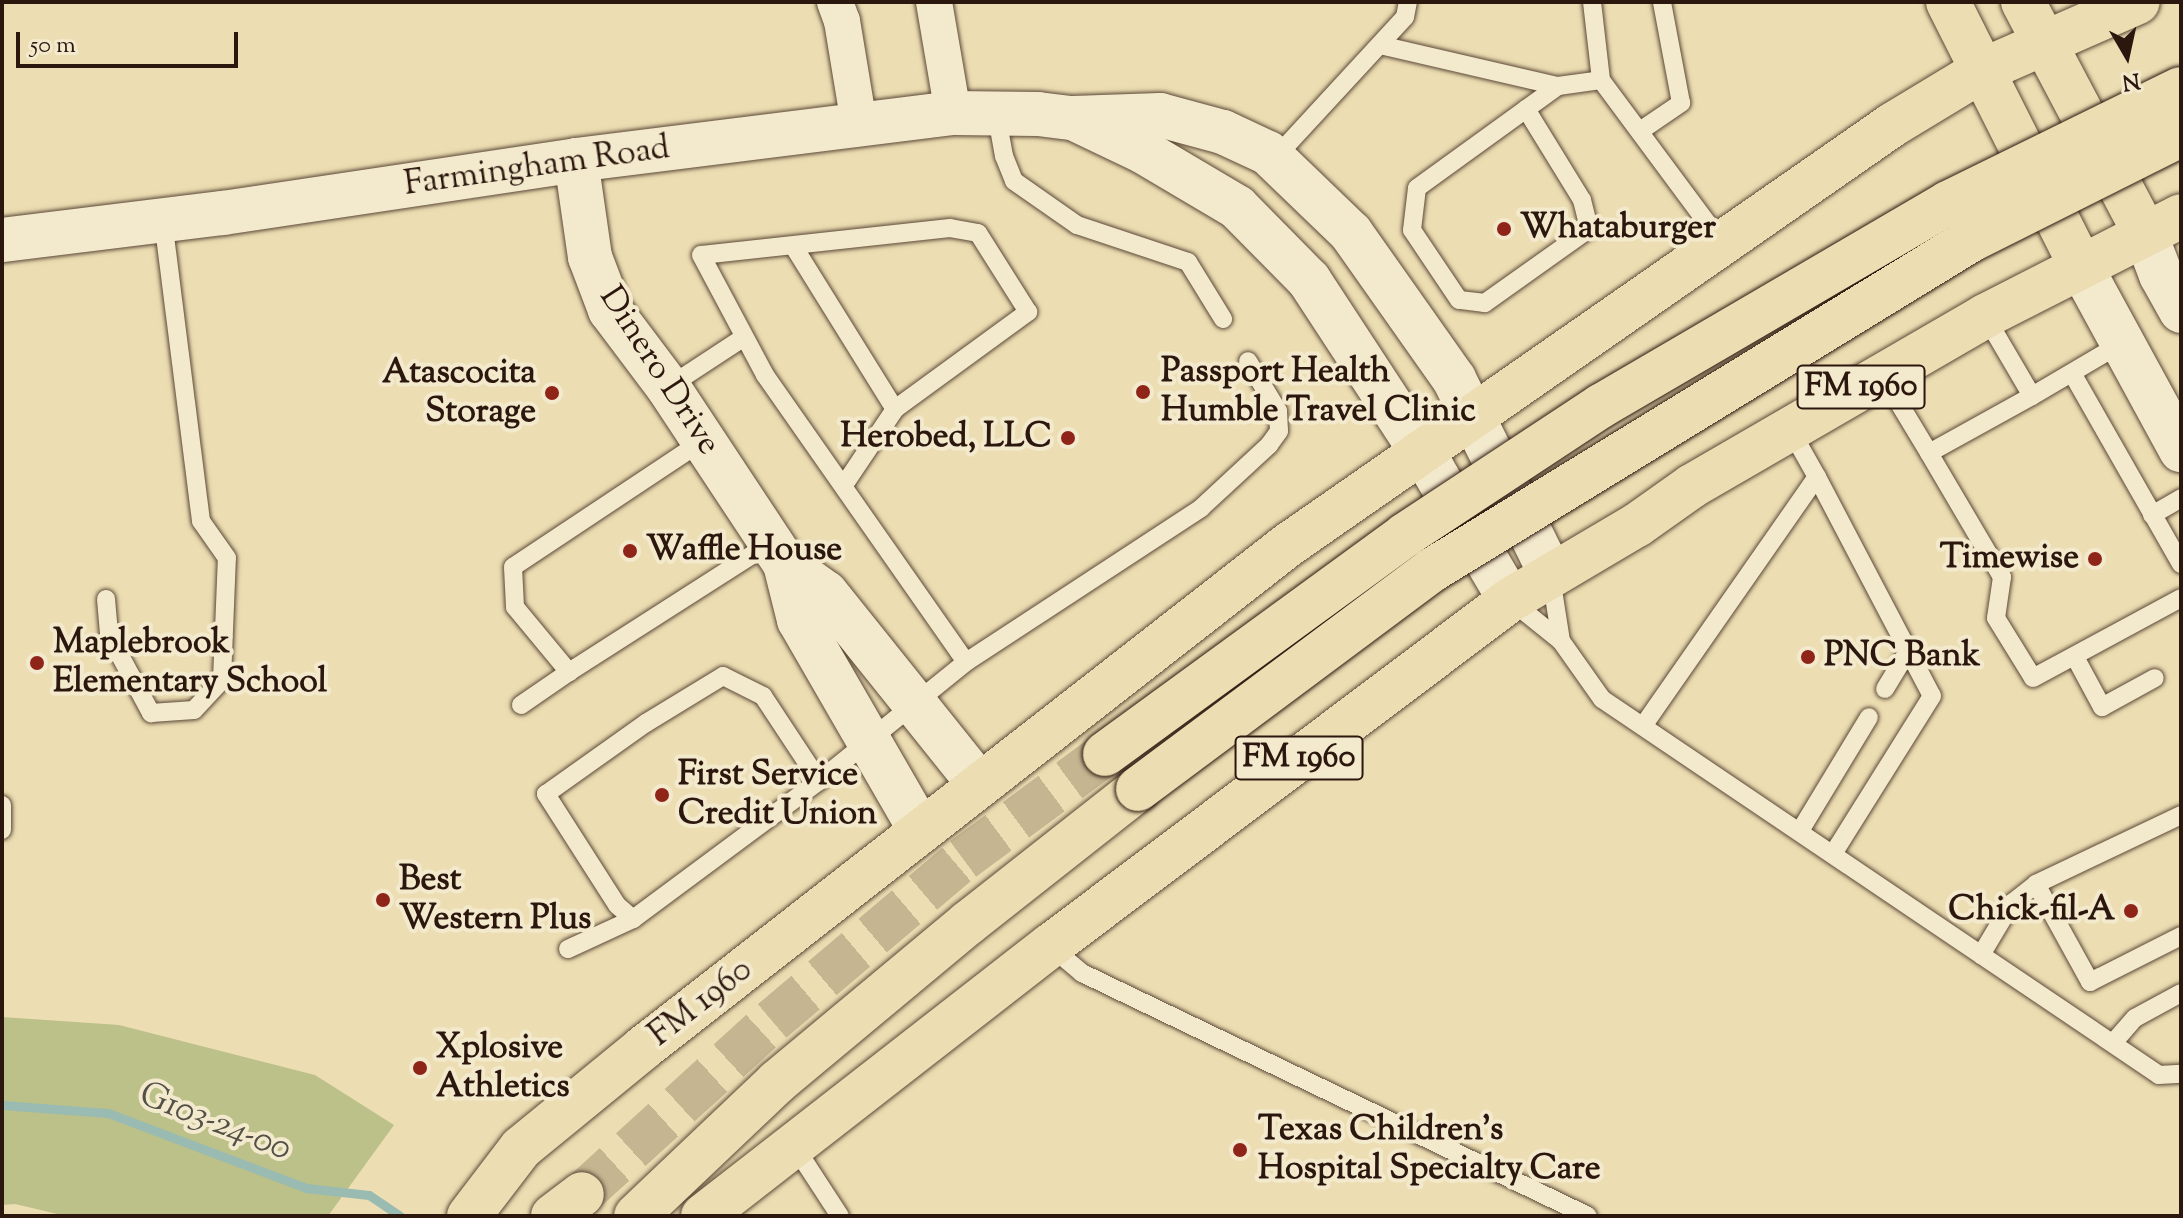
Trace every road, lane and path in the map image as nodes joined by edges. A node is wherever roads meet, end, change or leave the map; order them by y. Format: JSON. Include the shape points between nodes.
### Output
{"nodes":[{"id":1,"x":835,"y":2,"type":"edge"},
{"id":2,"x":934,"y":2,"type":"edge"},
{"id":3,"x":1408,"y":2,"type":"edge"},
{"id":4,"x":1592,"y":2,"type":"edge"},
{"id":5,"x":1662,"y":2,"type":"edge"},
{"id":6,"x":1948,"y":2,"type":"edge"},
{"id":7,"x":2023,"y":2,"type":"edge"},
{"id":8,"x":2138,"y":2,"type":"edge"},
{"id":9,"x":2045,"y":42,"type":"junction"},
{"id":10,"x":1380,"y":45,"type":"junction"},
{"id":11,"x":1981,"y":71,"type":"junction"},
{"id":12,"x":1601,"y":80,"type":"junction"},
{"id":13,"x":1558,"y":86,"type":"junction"},
{"id":14,"x":2181,"y":89,"type":"edge"},
{"id":15,"x":1526,"y":109,"type":"junction"},
{"id":16,"x":996,"y":112,"type":"junction"},
{"id":17,"x":953,"y":113,"type":"junction"},
{"id":18,"x":1073,"y":118,"type":"junction"},
{"id":19,"x":859,"y":124,"type":"junction"},
{"id":20,"x":1640,"y":131,"type":"junction"},
{"id":21,"x":2181,"y":135,"type":"edge"},
{"id":22,"x":1144,"y":152,"type":"junction"},
{"id":23,"x":1274,"y":159,"type":"junction"},
{"id":24,"x":576,"y":160,"type":"junction"},
{"id":25,"x":163,"y":221,"type":"junction"},
{"id":26,"x":2163,"y":224,"type":"edge"},
{"id":27,"x":2,"y":240,"type":"edge"},
{"id":28,"x":1723,"y":244,"type":"junction"},
{"id":29,"x":794,"y":247,"type":"junction"},
{"id":30,"x":2080,"y":265,"type":"junction"},
{"id":31,"x":2181,"y":311,"type":"edge"},
{"id":32,"x":1985,"y":316,"type":"junction"},
{"id":33,"x":1223,"y":319,"type":"dead end"},
{"id":34,"x":743,"y":338,"type":"junction"},
{"id":35,"x":2122,"y":343,"type":"junction"},
{"id":36,"x":1248,"y":361,"type":"dead end"},
{"id":37,"x":2072,"y":373,"type":"junction"},
{"id":38,"x":1882,"y":375,"type":"junction"},
{"id":39,"x":668,"y":387,"type":"junction"},
{"id":40,"x":2032,"y":396,"type":"junction"},
{"id":41,"x":895,"y":409,"type":"junction"},
{"id":42,"x":1475,"y":416,"type":"junction"},
{"id":43,"x":1790,"y":429,"type":"junction"},
{"id":44,"x":704,"y":440,"type":"junction"},
{"id":45,"x":2181,"y":450,"type":"edge"},
{"id":46,"x":1422,"y":452,"type":"junction"},
{"id":47,"x":1929,"y":453,"type":"junction"},
{"id":48,"x":1817,"y":477,"type":"junction"},
{"id":49,"x":844,"y":485,"type":"junction"},
{"id":50,"x":2181,"y":498,"type":"edge"},
{"id":51,"x":2152,"y":515,"type":"junction"},
{"id":52,"x":778,"y":554,"type":"junction"},
{"id":53,"x":2181,"y":564,"type":"edge"},
{"id":54,"x":1551,"y":574,"type":"junction"},
{"id":55,"x":2181,"y":598,"type":"edge"},
{"id":56,"x":106,"y":599,"type":"dead end"},
{"id":57,"x":1510,"y":600,"type":"junction"},
{"id":58,"x":1561,"y":641,"type":"junction"},
{"id":59,"x":1908,"y":651,"type":"junction"},
{"id":60,"x":2075,"y":657,"type":"junction"},
{"id":61,"x":966,"y":662,"type":"junction"},
{"id":62,"x":569,"y":672,"type":"junction"},
{"id":63,"x":2155,"y":678,"type":"dead end"},
{"id":64,"x":1885,"y":689,"type":"dead end"},
{"id":65,"x":914,"y":703,"type":"junction"},
{"id":66,"x":521,"y":705,"type":"dead end"},
{"id":67,"x":1869,"y":717,"type":"dead end"},
{"id":68,"x":1643,"y":726,"type":"junction"},
{"id":69,"x":868,"y":741,"type":"junction"},
{"id":70,"x":1105,"y":754,"type":"tunnel mouth"},
{"id":71,"x":819,"y":781,"type":"junction"},
{"id":72,"x":980,"y":785,"type":"junction"},
{"id":73,"x":2,"y":805,"type":"edge"},
{"id":74,"x":2181,"y":815,"type":"edge"},
{"id":75,"x":2,"y":830,"type":"edge"},
{"id":76,"x":921,"y":831,"type":"junction"},
{"id":77,"x":1800,"y":831,"type":"junction"},
{"id":78,"x":1833,"y":854,"type":"junction"},
{"id":79,"x":2036,"y":884,"type":"junction"},
{"id":80,"x":633,"y":919,"type":"junction"},
{"id":81,"x":2181,"y":936,"type":"edge"},
{"id":82,"x":1050,"y":946,"type":"junction"},
{"id":83,"x":568,"y":949,"type":"dead end"},
{"id":84,"x":1981,"y":955,"type":"junction"},
{"id":85,"x":2181,"y":993,"type":"edge"},
{"id":86,"x":2113,"y":1043,"type":"junction"},
{"id":87,"x":2181,"y":1074,"type":"edge"},
{"id":88,"x":793,"y":1143,"type":"junction"},
{"id":89,"x":469,"y":1216,"type":"edge"},
{"id":90,"x":636,"y":1216,"type":"edge"},
{"id":91,"x":703,"y":1216,"type":"edge"},
{"id":92,"x":840,"y":1216,"type":"edge"},
{"id":93,"x":1588,"y":1216,"type":"edge"}],
"edges":[{"from":1,"to":19,"type":"street"},
{"from":2,"to":17,"type":"street"},
{"from":3,"to":10,"type":"lane","via":[[1405,17]]},
{"from":4,"to":12,"type":"lane"},
{"from":5,"to":20,"type":"lane","via":[[1681,103]]},
{"from":6,"to":11,"type":"main road"},
{"from":7,"to":9,"type":"main road"},
{"from":8,"to":9,"type":"main road","name":"FM 1960","number":"FM 1960"},
{"from":9,"to":11,"type":"main road","name":"FM 1960","number":"FM 1960"},
{"from":9,"to":26,"type":"main road"},
{"from":10,"to":13,"type":"lane"},
{"from":10,"to":23,"type":"lane"},
{"from":11,"to":28,"type":"main road","name":"FM 1960","number":"FM 1960","via":[[1892,125]]},
{"from":11,"to":30,"type":"main road"},
{"from":12,"to":13,"type":"lane"},
{"from":12,"to":20,"type":"lane"},
{"from":13,"to":15,"type":"lane"},
{"from":14,"to":70,"type":"main road","bridge":true,"via":[[1948,203],[1601,406],[1405,535]]},
{"from":15,"to":15,"type":"lane","via":[[1417,188],[1412,230],[1459,300],[1485,303],[1589,229],[1582,200]]},
{"from":16,"to":17,"type":"street","name":"Farmingham Road"},
{"from":16,"to":18,"type":"street","name":"Farmingham Road"},
{"from":16,"to":33,"type":"lane","via":[[1014,181],[1077,225],[1188,262]]},
{"from":17,"to":19,"type":"street","name":"Farmingham Road"},
{"from":18,"to":22,"type":"street","name":"Farmingham Road"},
{"from":18,"to":23,"type":"street","name":"Farmingham Road","via":[[1160,115],[1223,132]]},
{"from":19,"to":24,"type":"street","name":"Farmingham Road"},
{"from":20,"to":28,"type":"lane"},
{"from":21,"to":90,"type":"main road","name":"FM 1960","bridge":true,"via":[[1971,240],[1432,570],[1138,789],[777,1082]]},
{"from":22,"to":23,"type":"street","via":[[1248,173]]},
{"from":22,"to":46,"type":"street","name":"Farmingham Road","via":[[1237,207],[1309,280]]},
{"from":23,"to":42,"type":"street","name":"Farmingham Road","via":[[1351,233]]},
{"from":24,"to":25,"type":"street","name":"Farmingham Road"},
{"from":24,"to":39,"type":"street","name":"Dinero Drive","via":[[590,257],[610,310]]},
{"from":25,"to":27,"type":"street","name":"Farmingham Road"},
{"from":25,"to":56,"type":"lane","via":[[201,521],[227,558],[222,680],[194,710],[151,713],[109,635]]},
{"from":26,"to":30,"type":"main road","name":"FM 1960","number":"FM 1960"},
{"from":26,"to":31,"type":"street","via":[[2161,275]]},
{"from":28,"to":42,"type":"main road","name":"FM 1960","number":"FM 1960"},
{"from":29,"to":34,"type":"lane","via":[[701,255]]},
{"from":29,"to":41,"type":"lane"},
{"from":29,"to":41,"type":"lane","via":[[950,228],[978,233],[1028,312]]},
{"from":30,"to":32,"type":"main road","name":"FM 1960","number":"FM 1960"},
{"from":30,"to":35,"type":"street"},
{"from":32,"to":38,"type":"main road","name":"FM 1960","number":"FM 1960"},
{"from":32,"to":40,"type":"lane"},
{"from":34,"to":39,"type":"lane"},
{"from":34,"to":49,"type":"lane"},
{"from":35,"to":37,"type":"lane"},
{"from":35,"to":45,"type":"street"},
{"from":36,"to":61,"type":"lane","via":[[1278,411],[1279,431],[1269,445],[1201,508]]},
{"from":37,"to":40,"type":"lane"},
{"from":37,"to":51,"type":"lane"},
{"from":38,"to":43,"type":"main road","name":"FM 1960","number":"FM 1960"},
{"from":38,"to":47,"type":"lane"},
{"from":39,"to":44,"type":"street","name":"Dinero Drive"},
{"from":40,"to":47,"type":"lane"},
{"from":41,"to":49,"type":"lane"},
{"from":42,"to":46,"type":"main road","name":"FM 1960","number":"FM 1960"},
{"from":42,"to":54,"type":"street","name":"Farmingham Road"},
{"from":43,"to":48,"type":"lane"},
{"from":43,"to":54,"type":"main road","name":"FM 1960","number":"FM 1960"},
{"from":44,"to":52,"type":"street","name":"Dinero Drive"},
{"from":44,"to":62,"type":"lane","via":[[513,567],[515,607]]},
{"from":46,"to":57,"type":"street","name":"Farmingham Road"},
{"from":46,"to":72,"type":"main road","name":"FM 1960","number":"FM 1960","via":[[1288,545]]},
{"from":47,"to":60,"type":"lane","via":[[2002,577],[1996,618],[2033,678]]},
{"from":48,"to":59,"type":"lane"},
{"from":48,"to":68,"type":"lane"},
{"from":49,"to":61,"type":"lane"},
{"from":50,"to":51,"type":"lane"},
{"from":51,"to":53,"type":"lane"},
{"from":52,"to":62,"type":"lane"},
{"from":52,"to":65,"type":"street","name":"Dinero Drive","via":[[826,593]]},
{"from":52,"to":69,"type":"street","name":"Dinero Drive","via":[[799,620]]},
{"from":54,"to":57,"type":"main road","name":"FM 1960","number":"FM 1960"},
{"from":54,"to":58,"type":"lane"},
{"from":55,"to":60,"type":"lane"},
{"from":57,"to":58,"type":"lane"},
{"from":57,"to":82,"type":"main road","name":"FM 1960","number":"FM 1960"},
{"from":58,"to":68,"type":"lane","via":[[1602,699]]},
{"from":59,"to":64,"type":"lane"},
{"from":59,"to":78,"type":"lane","via":[[1932,696]]},
{"from":60,"to":63,"type":"lane","via":[[2102,707]]},
{"from":61,"to":65,"type":"lane"},
{"from":62,"to":66,"type":"lane"},
{"from":65,"to":69,"type":"lane"},
{"from":65,"to":72,"type":"street","name":"Dinero Drive"},
{"from":67,"to":77,"type":"lane"},
{"from":68,"to":77,"type":"lane"},
{"from":69,"to":71,"type":"lane"},
{"from":69,"to":76,"type":"street","name":"Dinero Drive"},
{"from":71,"to":80,"type":"lane"},
{"from":71,"to":80,"type":"lane","via":[[763,696],[723,676],[546,794],[617,905]]},
{"from":72,"to":76,"type":"main road","name":"FM 1960","number":"FM 1960"},
{"from":73,"to":75,"type":"lane"},
{"from":74,"to":79,"type":"lane"},
{"from":76,"to":89,"type":"main road","name":"FM 1960","number":"FM 1960","via":[[521,1148]]},
{"from":77,"to":78,"type":"lane"},
{"from":78,"to":84,"type":"lane"},
{"from":79,"to":81,"type":"lane","via":[[2090,982]]},
{"from":79,"to":84,"type":"lane","via":[[2012,903]]},
{"from":80,"to":83,"type":"lane"},
{"from":82,"to":88,"type":"main road","name":"FM 1960","number":"FM 1960"},
{"from":82,"to":93,"type":"lane","via":[[1082,973]]},
{"from":84,"to":86,"type":"lane"},
{"from":85,"to":86,"type":"lane","via":[[2135,1018]]},
{"from":86,"to":87,"type":"lane","via":[[2159,1075]]},
{"from":88,"to":91,"type":"main road","name":"FM 1960","number":"FM 1960"},
{"from":88,"to":92,"type":"lane"}]}
